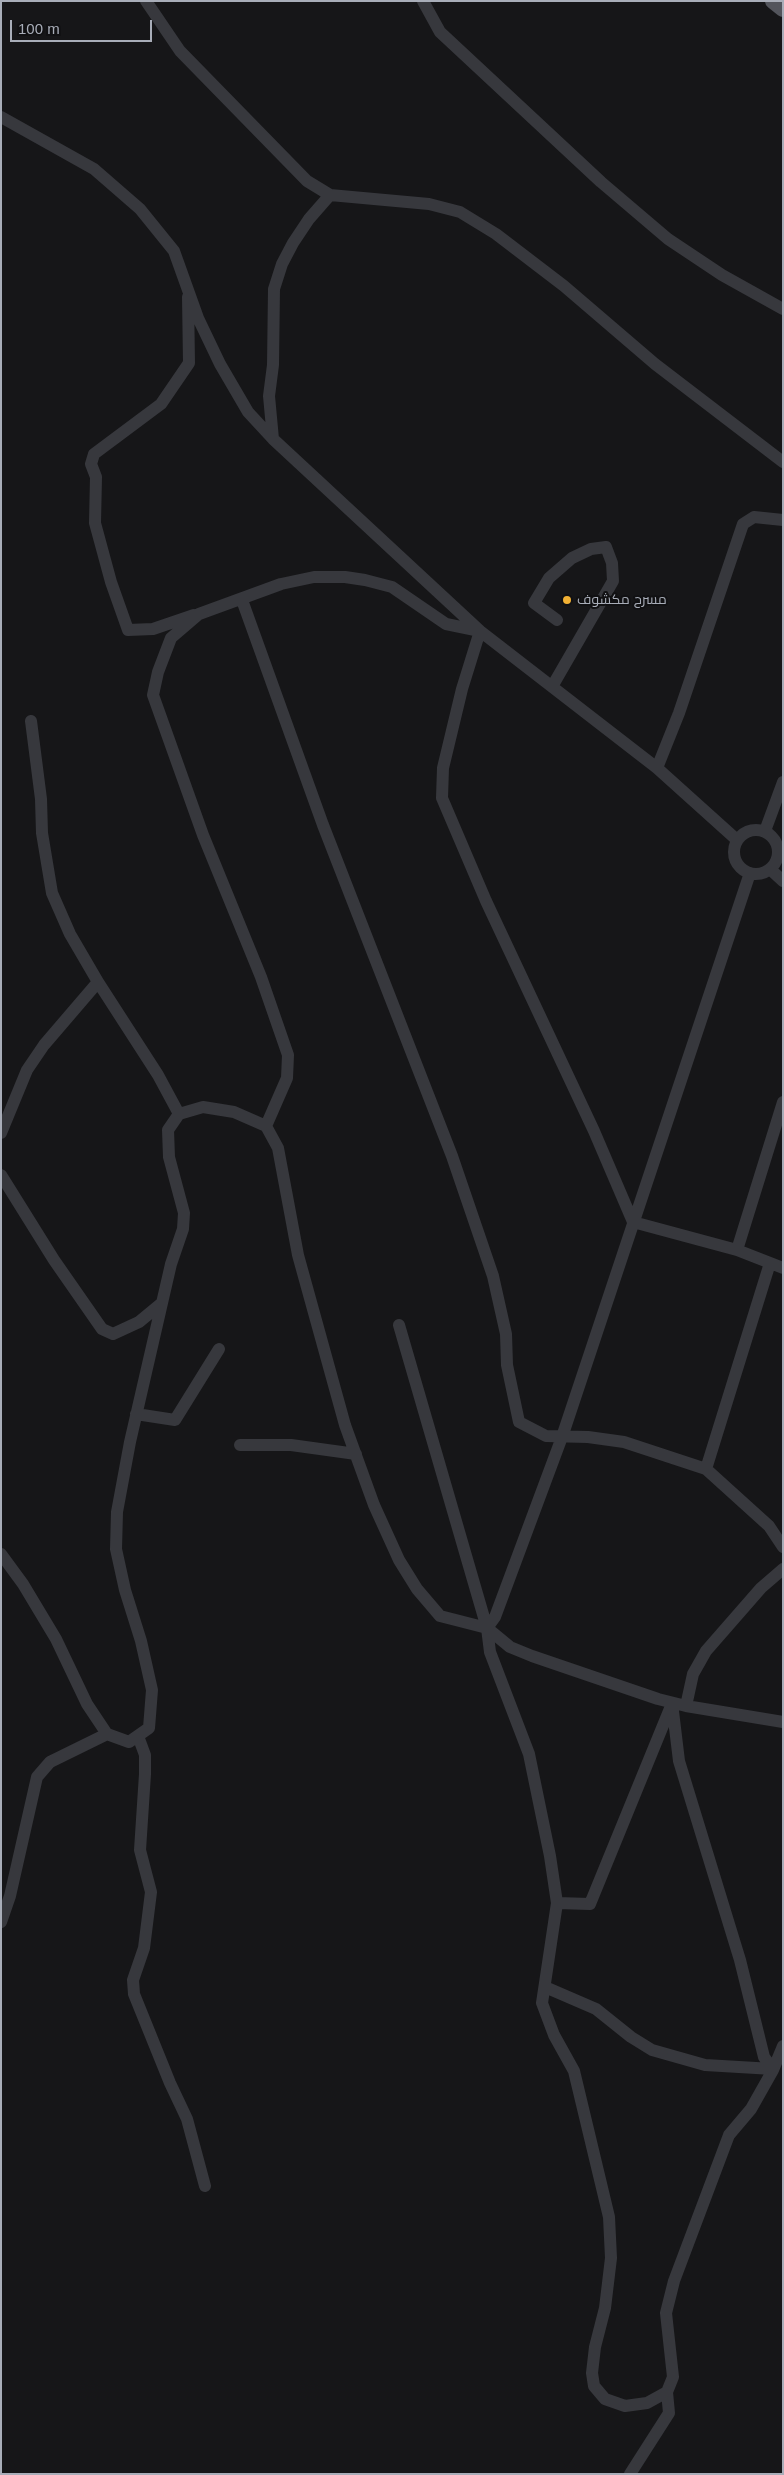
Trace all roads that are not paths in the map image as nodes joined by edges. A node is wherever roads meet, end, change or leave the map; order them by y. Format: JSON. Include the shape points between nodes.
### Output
{"nodes":[{"id":1,"x":146,"y":1,"type":"edge"},
{"id":2,"x":423,"y":1,"type":"edge"},
{"id":3,"x":773,"y":1,"type":"edge"},
{"id":4,"x":783,"y":9,"type":"edge"},
{"id":5,"x":1,"y":118,"type":"edge"},
{"id":6,"x":330,"y":195,"type":"junction"},
{"id":7,"x":188,"y":292,"type":"junction"},
{"id":8,"x":783,"y":309,"type":"edge"},
{"id":9,"x":273,"y":439,"type":"junction"},
{"id":10,"x":783,"y":462,"type":"edge"},
{"id":11,"x":783,"y":520,"type":"edge"},
{"id":12,"x":242,"y":600,"type":"junction"},
{"id":13,"x":199,"y":614,"type":"junction"},
{"id":14,"x":557,"y":620,"type":"dead end"},
{"id":15,"x":480,"y":631,"type":"junction"},
{"id":16,"x":553,"y":686,"type":"junction"},
{"id":17,"x":30,"y":721,"type":"dead end"},
{"id":18,"x":658,"y":768,"type":"junction"},
{"id":19,"x":783,"y":782,"type":"edge"},
{"id":20,"x":765,"y":831,"type":"junction"},
{"id":21,"x":737,"y":840,"type":"junction"},
{"id":22,"x":780,"y":846,"type":"edge"},
{"id":23,"x":770,"y":869,"type":"junction"},
{"id":24,"x":750,"y":873,"type":"junction"},
{"id":25,"x":783,"y":881,"type":"edge"},
{"id":26,"x":98,"y":982,"type":"junction"},
{"id":27,"x":783,"y":1102,"type":"edge"},
{"id":28,"x":179,"y":1114,"type":"junction"},
{"id":29,"x":266,"y":1126,"type":"junction"},
{"id":30,"x":1,"y":1133,"type":"edge"},
{"id":31,"x":1,"y":1175,"type":"edge"},
{"id":32,"x":633,"y":1222,"type":"junction"},
{"id":33,"x":737,"y":1250,"type":"junction"},
{"id":34,"x":770,"y":1263,"type":"junction"},
{"id":35,"x":783,"y":1268,"type":"edge"},
{"id":36,"x":162,"y":1303,"type":"junction"},
{"id":37,"x":399,"y":1325,"type":"dead end"},
{"id":38,"x":219,"y":1349,"type":"dead end"},
{"id":39,"x":136,"y":1414,"type":"junction"},
{"id":40,"x":562,"y":1437,"type":"junction"},
{"id":41,"x":240,"y":1445,"type":"dead end"},
{"id":42,"x":356,"y":1454,"type":"junction"},
{"id":43,"x":706,"y":1469,"type":"junction"},
{"id":44,"x":783,"y":1547,"type":"edge"},
{"id":45,"x":1,"y":1554,"type":"edge"},
{"id":46,"x":783,"y":1569,"type":"edge"},
{"id":47,"x":487,"y":1628,"type":"junction"},
{"id":48,"x":672,"y":1703,"type":"junction"},
{"id":49,"x":686,"y":1706,"type":"junction"},
{"id":50,"x":783,"y":1722,"type":"edge"},
{"id":51,"x":107,"y":1734,"type":"junction"},
{"id":52,"x":138,"y":1736,"type":"junction"},
{"id":53,"x":557,"y":1902,"type":"junction"},
{"id":54,"x":1,"y":1922,"type":"edge"},
{"id":55,"x":545,"y":1987,"type":"junction"},
{"id":56,"x":783,"y":2046,"type":"edge"},
{"id":57,"x":773,"y":2069,"type":"junction"},
{"id":58,"x":204,"y":2186,"type":"dead end"},
{"id":59,"x":667,"y":2392,"type":"junction"},
{"id":60,"x":630,"y":2474,"type":"edge"}],
"edges":[{"from":1,"to":6,"type":"street","via":[[180,51],[307,181]]},
{"from":2,"to":8,"type":"street","via":[[440,32],[653,226],[722,275]]},
{"from":3,"to":4,"type":"main road"},
{"from":5,"to":7,"type":"street","via":[[94,169],[140,209],[174,251]]},
{"from":6,"to":9,"type":"street","via":[[293,243],[274,289],[273,364],[269,396]]},
{"from":6,"to":10,"type":"street","via":[[429,204],[460,212],[496,234],[564,286],[655,364]]},
{"from":7,"to":9,"type":"street","via":[[220,364],[248,412]]},
{"from":7,"to":13,"type":"street","via":[[189,363],[161,404],[94,454],[91,464],[96,477],[95,523],[128,630],[153,628]]},
{"from":9,"to":15,"type":"street"},
{"from":11,"to":18,"type":"street","via":[[754,517],[743,524]]},
{"from":12,"to":13,"type":"street"},
{"from":12,"to":15,"type":"street","via":[[281,584],[345,577],[392,587],[446,624]]},
{"from":12,"to":40,"type":"street","via":[[323,825],[448,1147],[493,1276],[506,1334],[507,1365],[519,1422],[546,1436]]},
{"from":13,"to":29,"type":"street","via":[[171,638],[153,695],[288,1055],[287,1078]]},
{"from":14,"to":16,"type":"street","via":[[534,603],[549,578],[572,558],[591,549],[606,547],[612,563],[613,580]]},
{"from":15,"to":16,"type":"street"},
{"from":15,"to":32,"type":"street","via":[[462,689],[444,768],[442,798]]},
{"from":16,"to":18,"type":"street"},
{"from":17,"to":26,"type":"street","via":[[52,893],[70,934]]},
{"from":18,"to":21,"type":"street"},
{"from":19,"to":20,"type":"street"},
{"from":20,"to":21,"type":"street","via":[[749,830]]},
{"from":20,"to":22,"type":"street"},
{"from":21,"to":24,"type":"street","via":[[734,848],[737,864]]},
{"from":22,"to":23,"type":"street","via":[[776,862]]},
{"from":23,"to":24,"type":"street"},
{"from":23,"to":25,"type":"street"},
{"from":24,"to":32,"type":"street"},
{"from":26,"to":28,"type":"street"},
{"from":26,"to":30,"type":"street","via":[[27,1070]]},
{"from":27,"to":33,"type":"street"},
{"from":28,"to":29,"type":"street","via":[[202,1107],[210,1108],[234,1112]]},
{"from":28,"to":36,"type":"street","via":[[168,1130],[169,1157],[184,1213],[183,1229]]},
{"from":29,"to":42,"type":"street","via":[[278,1148],[298,1255],[342,1416]]},
{"from":31,"to":36,"type":"street","via":[[54,1260],[102,1328],[113,1334],[139,1322]]},
{"from":32,"to":33,"type":"street"},
{"from":32,"to":40,"type":"street"},
{"from":33,"to":34,"type":"street"},
{"from":34,"to":35,"type":"street"},
{"from":34,"to":43,"type":"street"},
{"from":36,"to":39,"type":"street"},
{"from":37,"to":47,"type":"street"},
{"from":38,"to":39,"type":"street","via":[[175,1420]]},
{"from":39,"to":52,"type":"street","via":[[118,1512],[116,1549],[152,1690],[149,1728]]},
{"from":40,"to":43,"type":"street","via":[[624,1442]]},
{"from":40,"to":47,"type":"street","via":[[495,1617]]},
{"from":41,"to":42,"type":"street","via":[[291,1445]]},
{"from":42,"to":47,"type":"street","via":[[395,1553],[417,1589],[440,1616]]},
{"from":43,"to":44,"type":"street","via":[[769,1526]]},
{"from":45,"to":51,"type":"street","via":[[23,1584],[87,1704]]},
{"from":46,"to":49,"type":"street","via":[[761,1588],[706,1651],[693,1674]]},
{"from":47,"to":48,"type":"street","via":[[510,1647],[532,1656]]},
{"from":47,"to":53,"type":"street","via":[[490,1652],[529,1754]]},
{"from":48,"to":49,"type":"street"},
{"from":48,"to":53,"type":"street","via":[[590,1904]]},
{"from":48,"to":57,"type":"street","via":[[679,1761],[740,1960],[764,2057]]},
{"from":49,"to":50,"type":"street"},
{"from":51,"to":52,"type":"street","via":[[129,1742]]},
{"from":51,"to":54,"type":"street","via":[[50,1762],[37,1777]]},
{"from":52,"to":58,"type":"street","via":[[145,1755],[140,1850],[151,1892],[144,1948],[133,1980],[134,1994],[187,2119]]},
{"from":53,"to":55,"type":"street"},
{"from":55,"to":57,"type":"street","via":[[596,2009],[652,2050],[705,2065]]},
{"from":55,"to":59,"type":"street","via":[[542,2003],[554,2035],[574,2071],[609,2217],[611,2258],[605,2308],[595,2348],[594,2386],[606,2399],[625,2406],[647,2403]]},
{"from":56,"to":57,"type":"street"},
{"from":57,"to":59,"type":"street","via":[[750,2109],[729,2136],[674,2281],[666,2312],[673,2377]]},
{"from":59,"to":60,"type":"street","via":[[669,2413]]}]}
